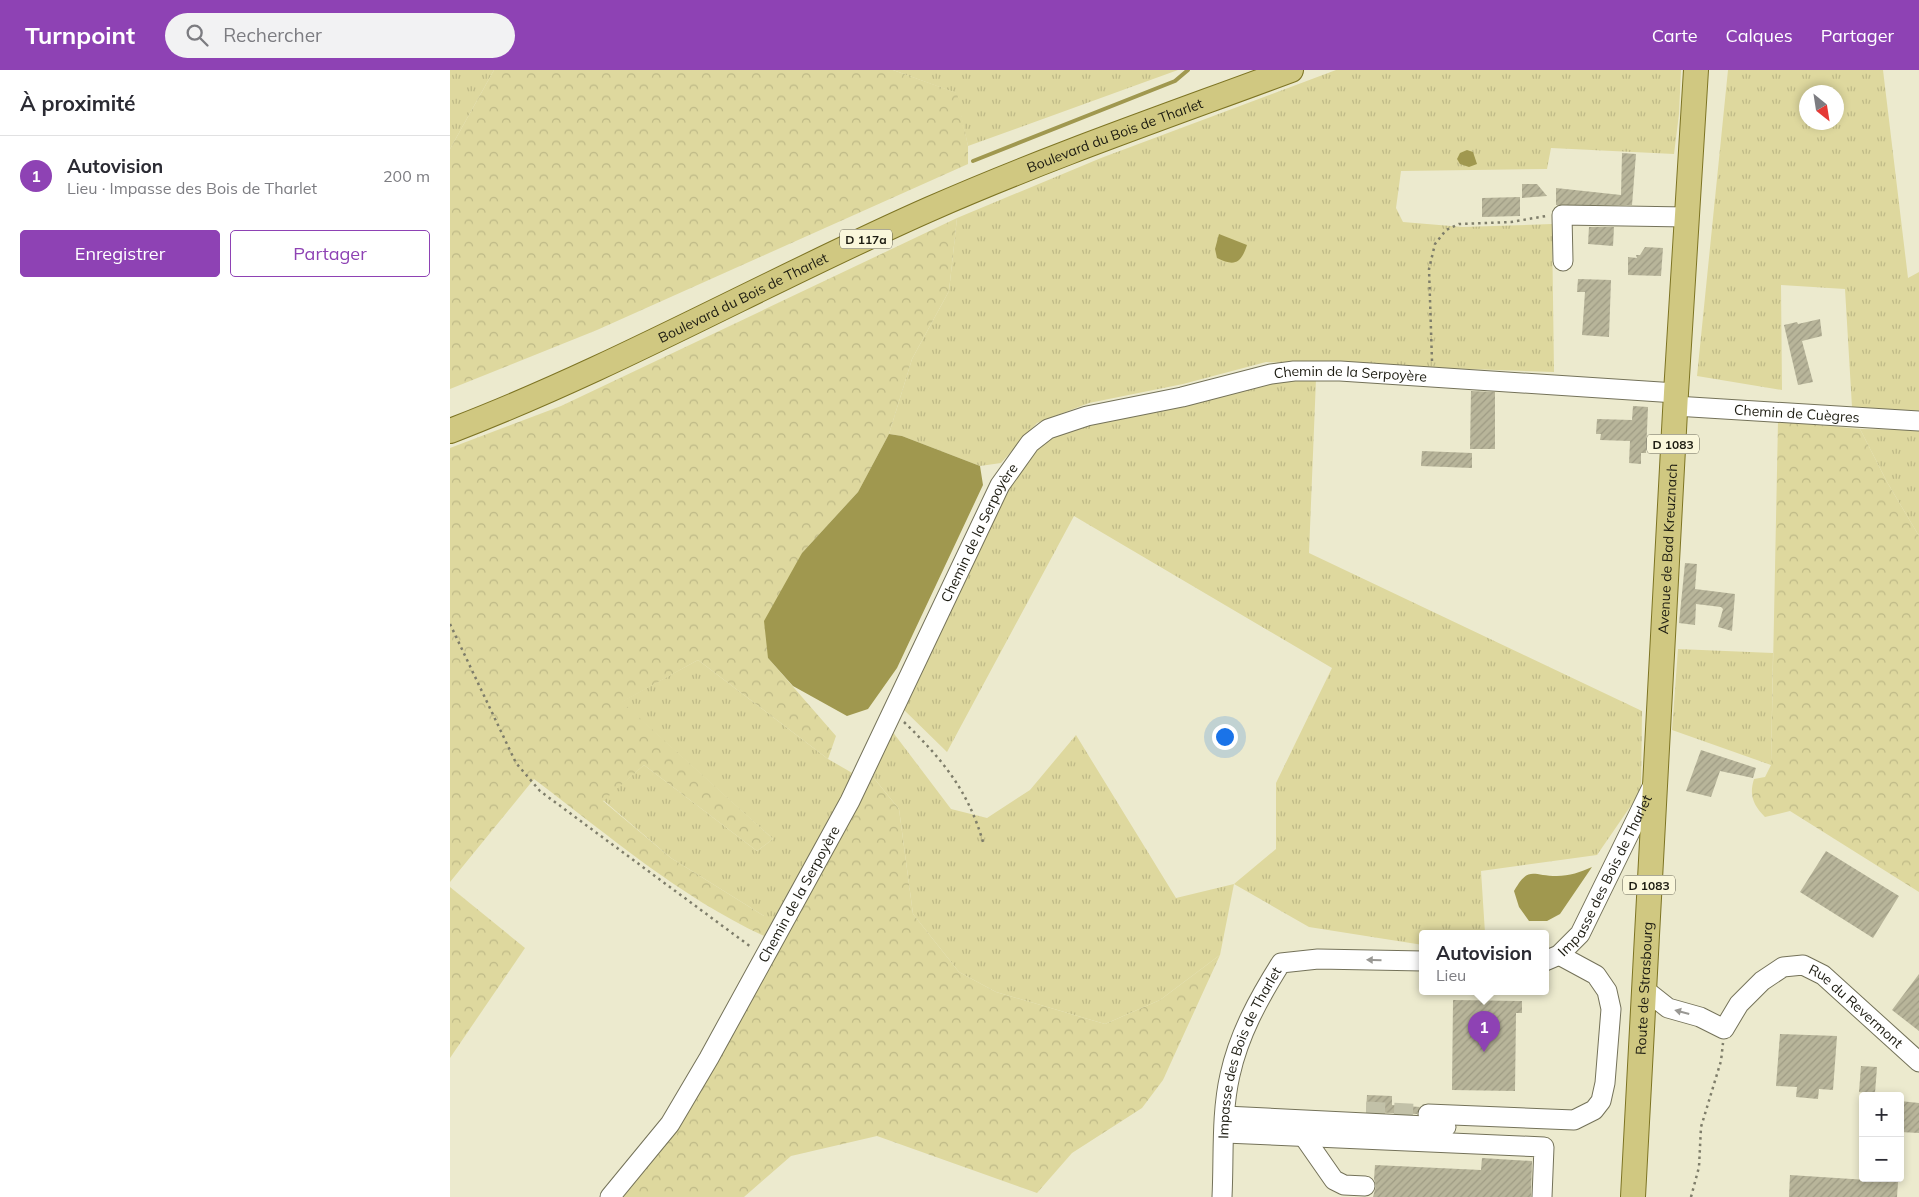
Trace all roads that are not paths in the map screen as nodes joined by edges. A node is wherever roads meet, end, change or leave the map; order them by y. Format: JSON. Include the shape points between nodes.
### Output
{"nodes":[{"id":1,"x":1291,"y":70,"type":"edge"},
{"id":2,"x":1696,"y":70,"type":"edge"},
{"id":3,"x":1706,"y":70,"type":"edge"},
{"id":4,"x":1695,"y":108,"type":"junction"},
{"id":5,"x":1688,"y":217,"type":"junction"},
{"id":6,"x":1562,"y":261,"type":"dead end"},
{"id":7,"x":1675,"y":400,"type":"junction"},
{"id":8,"x":1919,"y":421,"type":"edge"},
{"id":9,"x":450,"y":431,"type":"edge"},
{"id":10,"x":1654,"y":781,"type":"junction"},
{"id":11,"x":1552,"y":958,"type":"edge"},
{"id":12,"x":1419,"y":961,"type":"edge"},
{"id":13,"x":1644,"y":989,"type":"junction"},
{"id":14,"x":1919,"y":1062,"type":"edge"},
{"id":15,"x":1366,"y":1111,"type":"tunnel mouth"},
{"id":16,"x":1428,"y":1114,"type":"tunnel mouth"},
{"id":17,"x":1497,"y":1117,"type":"junction"},
{"id":18,"x":1225,"y":1118,"type":"junction"},
{"id":19,"x":1304,"y":1137,"type":"junction"},
{"id":20,"x":1365,"y":1186,"type":"dead end"},
{"id":21,"x":610,"y":1197,"type":"edge"},
{"id":22,"x":1222,"y":1197,"type":"edge"},
{"id":23,"x":1542,"y":1197,"type":"edge"},
{"id":24,"x":1633,"y":1197,"type":"edge"}],
"edges":[{"from":1,"to":9,"type":"main road","name":"Boulevard du Bois de Tharlet","number":"D 117a","via":[[1055,157],[929,209],[601,367]]},
{"from":2,"to":4,"type":"main road","name":"Avenue de Bad Kreuznach","number":"D 1083"},
{"from":3,"to":4,"type":"main road","name":"Avenue de Bad Kreuznach","number":"D 1083"},
{"from":4,"to":5,"type":"main road","name":"Avenue de Bad Kreuznach","number":"D 1083"},
{"from":5,"to":6,"type":"street","via":[[1562,215]]},
{"from":5,"to":7,"type":"main road","name":"Avenue de Bad Kreuznach","number":"D 1083"},
{"from":7,"to":8,"type":"street","name":"Chemin de Cuègres"},
{"from":7,"to":10,"type":"main road","name":"Avenue de Bad Kreuznach","number":"D 1083"},
{"from":7,"to":21,"type":"street","name":"Chemin de la Serpoyère","via":[[1432,377],[1294,371],[1182,398],[1087,416],[1048,429],[1030,443],[1000,485],[850,801],[670,1124]]},
{"from":10,"to":11,"type":"street","name":"Impasse des Bois de Tharlet","via":[[1589,919],[1571,945]]},
{"from":10,"to":13,"type":"main road","name":"Route de Strasbourg","number":"D 1083"},
{"from":11,"to":17,"type":"street","via":[[1596,975],[1610,999],[1606,1075],[1601,1101],[1594,1110],[1574,1120]]},
{"from":12,"to":18,"type":"street","name":"Impasse des Bois de Tharlet","one_way":true,"via":[[1318,959],[1281,963],[1245,1029],[1230,1074]]},
{"from":14,"to":13,"type":"street","name":"Rue du Revermont","one_way":true,"via":[[1823,976],[1803,965],[1783,967],[1762,981],[1738,1004],[1724,1029],[1700,1017],[1668,1008]]},
{"from":13,"to":24,"type":"main road","name":"Route de Strasbourg","number":"D 1083"},
{"from":15,"to":18,"type":"street"},
{"from":16,"to":17,"type":"street"},
{"from":17,"to":18,"type":"street","via":[[1476,1129]]},
{"from":18,"to":19,"type":"street"},
{"from":18,"to":22,"type":"street","name":"Impasse des Bois de Tharlet"},
{"from":19,"to":20,"type":"street","via":[[1334,1180],[1344,1185]]},
{"from":19,"to":23,"type":"street","via":[[1544,1147]]}]}
